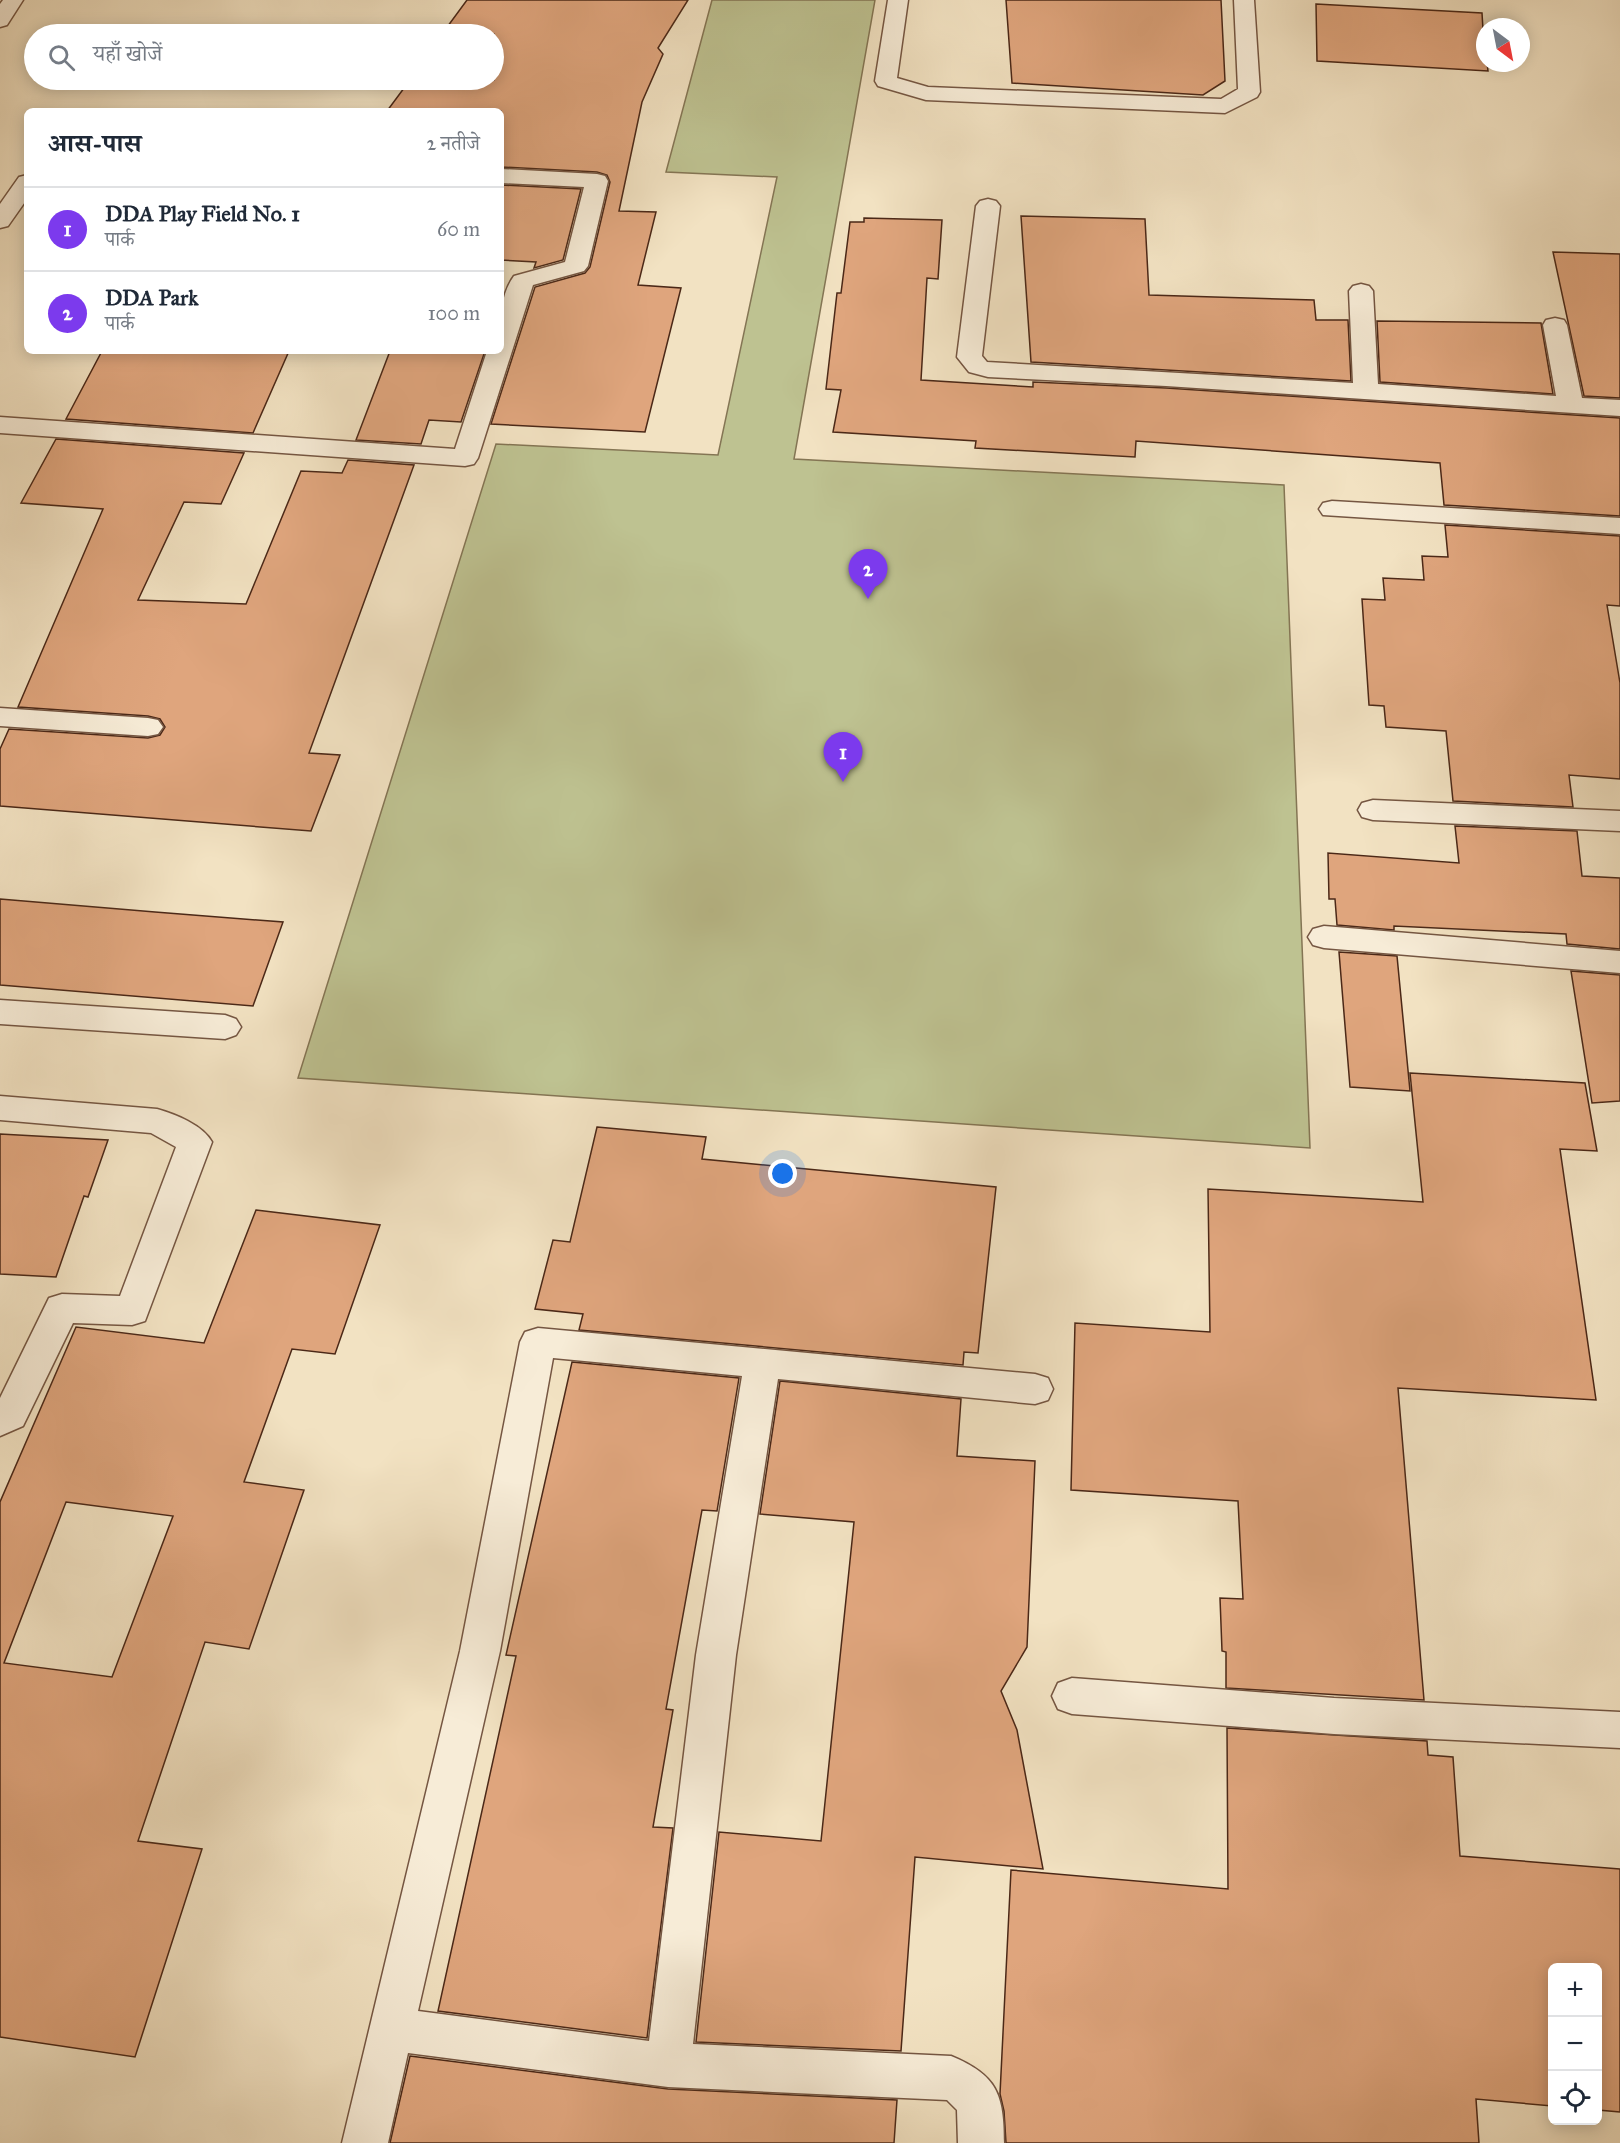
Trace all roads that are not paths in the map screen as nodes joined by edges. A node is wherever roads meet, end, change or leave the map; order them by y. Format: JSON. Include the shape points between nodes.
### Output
{"nodes":[{"id":1,"x":14,"y":0,"type":"edge"},
{"id":2,"x":898,"y":0,"type":"edge"},
{"id":3,"x":1245,"y":0,"type":"edge"},
{"id":4,"x":0,"y":21,"type":"edge"},
{"id":5,"x":504,"y":176,"type":"edge"},
{"id":6,"x":24,"y":186,"type":"edge"},
{"id":7,"x":988,"y":206,"type":"dead end"},
{"id":8,"x":0,"y":222,"type":"edge"},
{"id":9,"x":1361,"y":291,"type":"dead end"},
{"id":10,"x":1555,"y":325,"type":"dead end"},
{"id":11,"x":504,"y":337,"type":"edge"},
{"id":12,"x":499,"y":354,"type":"edge"},
{"id":13,"x":1366,"y":390,"type":"junction"},
{"id":14,"x":1571,"y":406,"type":"junction"},
{"id":15,"x":1620,"y":408,"type":"edge"},
{"id":16,"x":0,"y":425,"type":"edge"},
{"id":17,"x":1332,"y":509,"type":"dead end"},
{"id":18,"x":1620,"y":526,"type":"edge"},
{"id":19,"x":0,"y":717,"type":"edge"},
{"id":20,"x":148,"y":727,"type":"dead end"},
{"id":21,"x":1373,"y":810,"type":"dead end"},
{"id":22,"x":1620,"y":821,"type":"edge"},
{"id":23,"x":1324,"y":937,"type":"dead end"},
{"id":24,"x":1620,"y":962,"type":"edge"},
{"id":25,"x":0,"y":1012,"type":"edge"},
{"id":26,"x":225,"y":1027,"type":"dead end"},
{"id":27,"x":0,"y":1108,"type":"edge"},
{"id":28,"x":762,"y":1362,"type":"junction"},
{"id":29,"x":1035,"y":1389,"type":"dead end"},
{"id":30,"x":0,"y":1421,"type":"edge"},
{"id":31,"x":1072,"y":1696,"type":"dead end"},
{"id":32,"x":1620,"y":1730,"type":"edge"},
{"id":33,"x":391,"y":2029,"type":"junction"},
{"id":34,"x":668,"y":2065,"type":"junction"},
{"id":35,"x":365,"y":2143,"type":"edge"},
{"id":36,"x":981,"y":2143,"type":"edge"}],
"edges":[{"from":1,"to":4,"type":"street"},
{"from":2,"to":3,"type":"street","via":[[886,81],[926,93],[1225,106],[1249,92]]},
{"from":5,"to":11,"type":"street","via":[[597,181],[576,266],[522,281]]},
{"from":6,"to":8,"type":"street"},
{"from":7,"to":13,"type":"street","via":[[969,357],[978,367]]},
{"from":9,"to":13,"type":"street"},
{"from":10,"to":14,"type":"street"},
{"from":12,"to":16,"type":"street","via":[[465,458]]},
{"from":13,"to":14,"type":"street"},
{"from":14,"to":15,"type":"street"},
{"from":17,"to":18,"type":"street"},
{"from":19,"to":20,"type":"street"},
{"from":21,"to":22,"type":"street"},
{"from":23,"to":24,"type":"street"},
{"from":25,"to":26,"type":"street"},
{"from":27,"to":30,"type":"street","via":[[157,1121],[195,1142],[132,1311],[62,1308],[9,1415]]},
{"from":28,"to":29,"type":"street"},
{"from":28,"to":33,"type":"street","via":[[538,1342],[480,1652]]},
{"from":28,"to":34,"type":"street","via":[[716,1655]]},
{"from":31,"to":32,"type":"street","via":[[1334,1716]]},
{"from":33,"to":34,"type":"street"},
{"from":33,"to":35,"type":"street"},
{"from":34,"to":36,"type":"street","via":[[951,2078],[964,2084],[981,2107]]}]}
